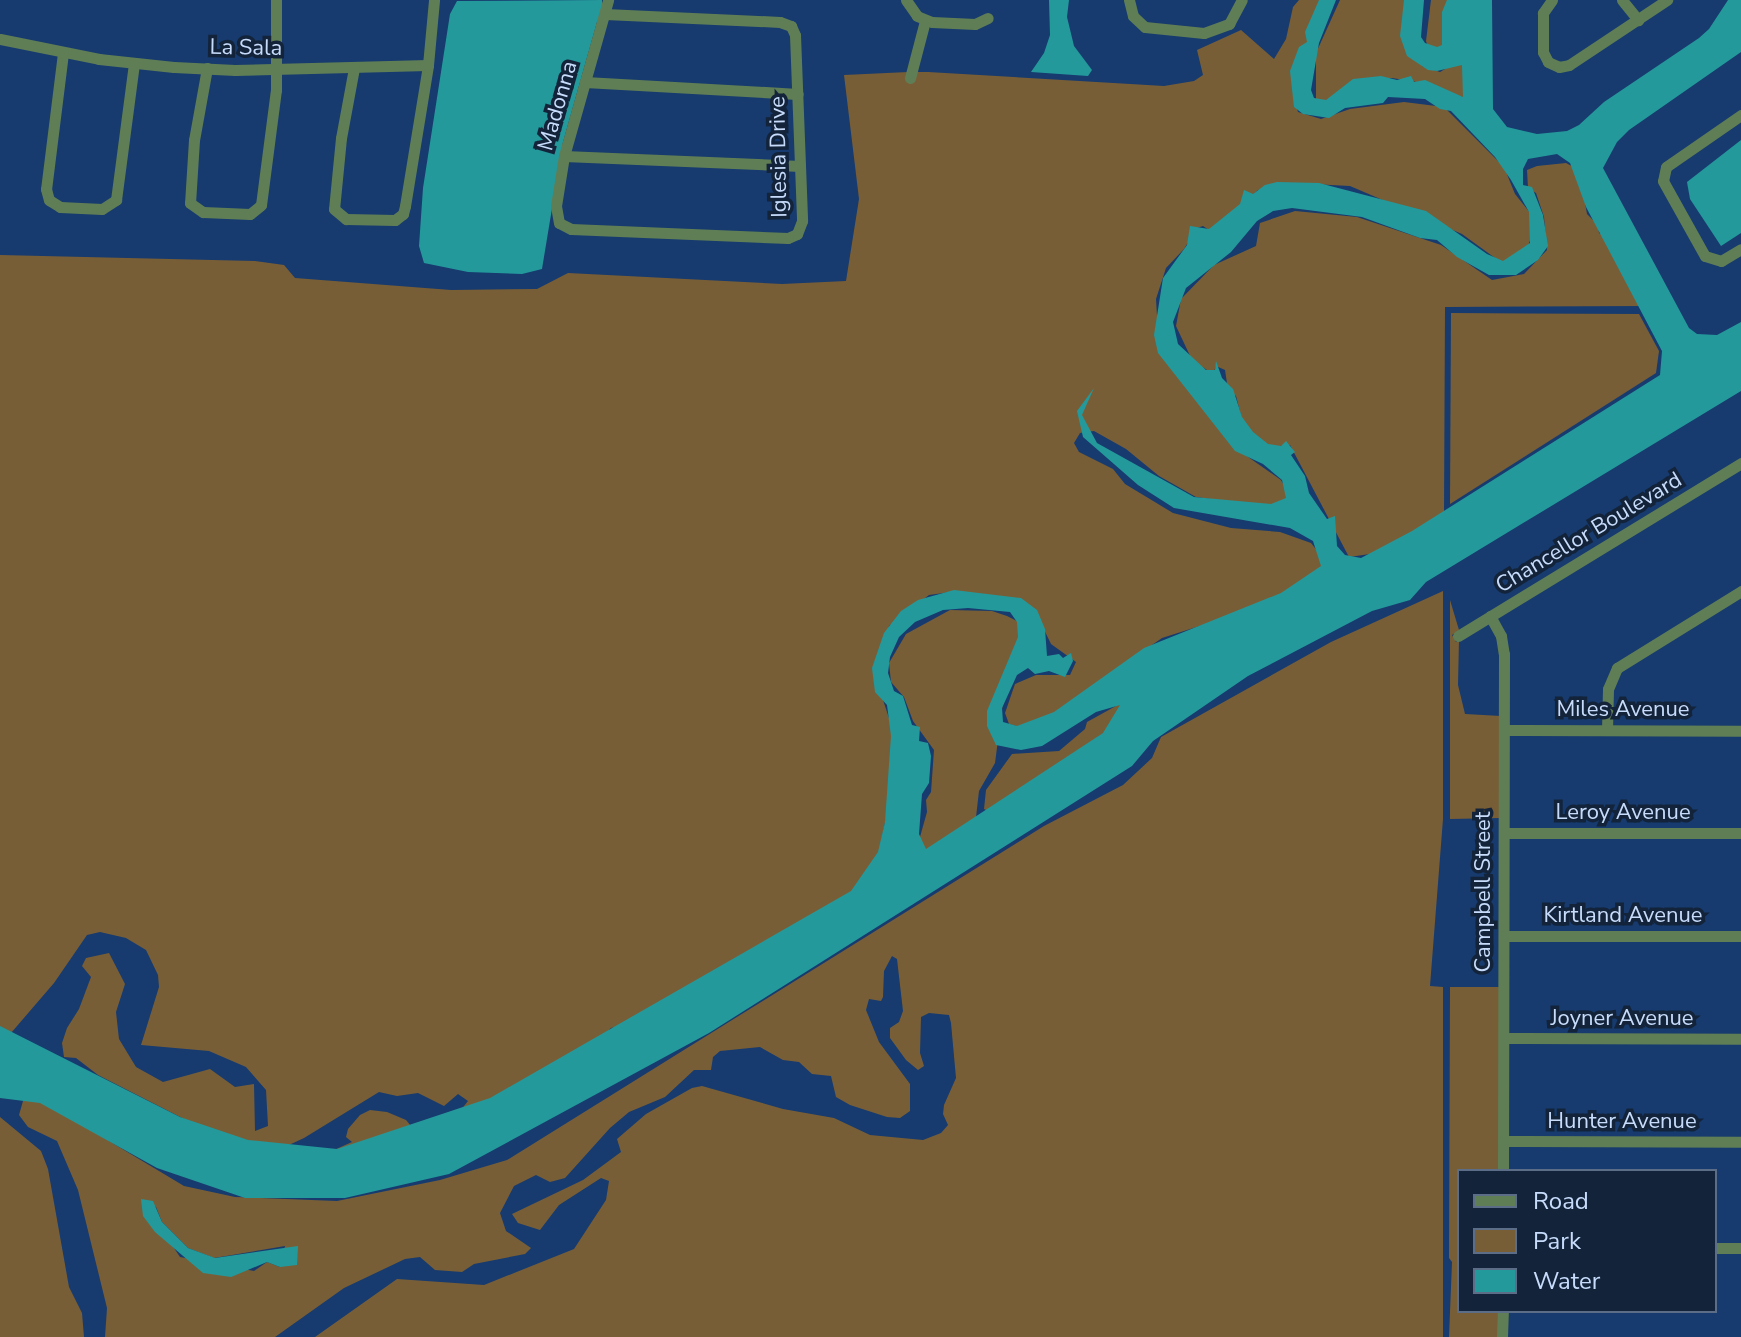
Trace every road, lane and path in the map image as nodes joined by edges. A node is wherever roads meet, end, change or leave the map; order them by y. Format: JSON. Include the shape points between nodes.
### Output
{"nodes":[{"id":1,"x":276,"y":0,"type":"edge"},
{"id":2,"x":434,"y":0,"type":"edge"},
{"id":3,"x":608,"y":0,"type":"edge"},
{"id":4,"x":906,"y":0,"type":"edge"},
{"id":5,"x":1129,"y":0,"type":"edge"},
{"id":6,"x":1242,"y":0,"type":"edge"},
{"id":7,"x":1552,"y":0,"type":"edge"},
{"id":8,"x":1622,"y":0,"type":"edge"},
{"id":9,"x":1667,"y":0,"type":"edge"},
{"id":10,"x":605,"y":14,"type":"junction"},
{"id":11,"x":988,"y":18,"type":"dead end"},
{"id":12,"x":1638,"y":20,"type":"junction"},
{"id":13,"x":925,"y":21,"type":"junction"},
{"id":14,"x":0,"y":39,"type":"edge"},
{"id":15,"x":63,"y":53,"type":"junction"},
{"id":16,"x":134,"y":64,"type":"junction"},
{"id":17,"x":428,"y":65,"type":"junction"},
{"id":18,"x":207,"y":68,"type":"junction"},
{"id":19,"x":354,"y":68,"type":"junction"},
{"id":20,"x":277,"y":69,"type":"junction"},
{"id":21,"x":910,"y":78,"type":"dead end"},
{"id":22,"x":585,"y":82,"type":"junction"},
{"id":23,"x":798,"y":94,"type":"junction"},
{"id":24,"x":1741,"y":115,"type":"edge"},
{"id":25,"x":564,"y":156,"type":"junction"},
{"id":26,"x":800,"y":166,"type":"junction"},
{"id":27,"x":559,"y":223,"type":"joint"},
{"id":28,"x":1741,"y":249,"type":"edge"},
{"id":29,"x":1741,"y":463,"type":"edge"},
{"id":30,"x":1741,"y":591,"type":"edge"},
{"id":31,"x":1490,"y":616,"type":"junction"},
{"id":32,"x":1458,"y":636,"type":"dead end"},
{"id":33,"x":1505,"y":730,"type":"junction"},
{"id":34,"x":1607,"y":730,"type":"junction"},
{"id":35,"x":1741,"y":731,"type":"edge"},
{"id":36,"x":1504,"y":833,"type":"junction"},
{"id":37,"x":1741,"y":833,"type":"edge"},
{"id":38,"x":1504,"y":936,"type":"junction"},
{"id":39,"x":1741,"y":936,"type":"edge"},
{"id":40,"x":1504,"y":1038,"type":"junction"},
{"id":41,"x":1741,"y":1039,"type":"edge"},
{"id":42,"x":1503,"y":1141,"type":"junction"},
{"id":43,"x":1741,"y":1142,"type":"edge"},
{"id":44,"x":1503,"y":1169,"type":"edge"},
{"id":45,"x":1717,"y":1248,"type":"edge"},
{"id":46,"x":1741,"y":1248,"type":"edge"},
{"id":47,"x":1503,"y":1313,"type":"edge"},
{"id":48,"x":1502,"y":1337,"type":"edge"}],
"edges":[{"from":1,"to":20,"type":"street"},
{"from":2,"to":17,"type":"street"},
{"from":3,"to":10,"type":"street","name":"Madonna"},
{"from":4,"to":13,"type":"street"},
{"from":5,"to":6,"type":"street","via":[[1133,16],[1145,27],[1204,33],[1229,24]]},
{"from":7,"to":12,"type":"street","via":[[1543,13],[1543,48],[1554,66],[1569,65]]},
{"from":8,"to":12,"type":"street"},
{"from":9,"to":12,"type":"street"},
{"from":10,"to":22,"type":"street","name":"Madonna"},
{"from":10,"to":23,"type":"street","name":"Iglesia Drive","via":[[788,24],[795,35]]},
{"from":11,"to":13,"type":"street","via":[[970,25]]},
{"from":13,"to":21,"type":"street"},
{"from":14,"to":15,"type":"street","name":"La Sala"},
{"from":15,"to":16,"type":"street","name":"La Sala"},
{"from":15,"to":16,"type":"street","via":[[46,189],[50,202],[60,207],[102,209],[116,200]]},
{"from":16,"to":18,"type":"street","name":"La Sala"},
{"from":17,"to":19,"type":"street","name":"La Sala"},
{"from":17,"to":19,"type":"street","via":[[405,209],[390,221],[346,219],[334,209]]},
{"from":18,"to":20,"type":"street","name":"La Sala"},
{"from":18,"to":20,"type":"street","via":[[190,203],[203,212],[247,215],[261,205]]},
{"from":19,"to":20,"type":"street","name":"La Sala"},
{"from":22,"to":23,"type":"street"},
{"from":22,"to":25,"type":"street","name":"Madonna"},
{"from":23,"to":26,"type":"street","name":"Iglesia Drive"},
{"from":24,"to":28,"type":"street","via":[[1666,167],[1663,181],[1702,253],[1724,260]]},
{"from":25,"to":26,"type":"street"},
{"from":25,"to":27,"type":"street","name":"Madonna","via":[[556,206]]},
{"from":26,"to":27,"type":"street","name":"Iglesia Drive","via":[[802,223],[790,238],[571,229]]},
{"from":29,"to":31,"type":"street","name":"Chancellor Boulevard"},
{"from":30,"to":34,"type":"street","via":[[1617,668],[1608,689]]},
{"from":31,"to":32,"type":"street","name":"Chancellor Boulevard"},
{"from":31,"to":33,"type":"street","name":"Campbell Street","via":[[1503,645]]},
{"from":33,"to":34,"type":"street","name":"Miles Avenue"},
{"from":33,"to":36,"type":"street","name":"Campbell Street"},
{"from":34,"to":35,"type":"street","name":"Miles Avenue"},
{"from":36,"to":37,"type":"street","name":"Leroy Avenue"},
{"from":36,"to":38,"type":"street","name":"Campbell Street"},
{"from":38,"to":39,"type":"street","name":"Kirtland Avenue"},
{"from":38,"to":40,"type":"street","name":"Campbell Street"},
{"from":40,"to":41,"type":"street","name":"Joyner Avenue"},
{"from":40,"to":42,"type":"street","name":"Campbell Street"},
{"from":42,"to":43,"type":"street","name":"Hunter Avenue"},
{"from":42,"to":44,"type":"street","name":"Campbell Street"},
{"from":45,"to":46,"type":"street"},
{"from":47,"to":48,"type":"street"}]}
